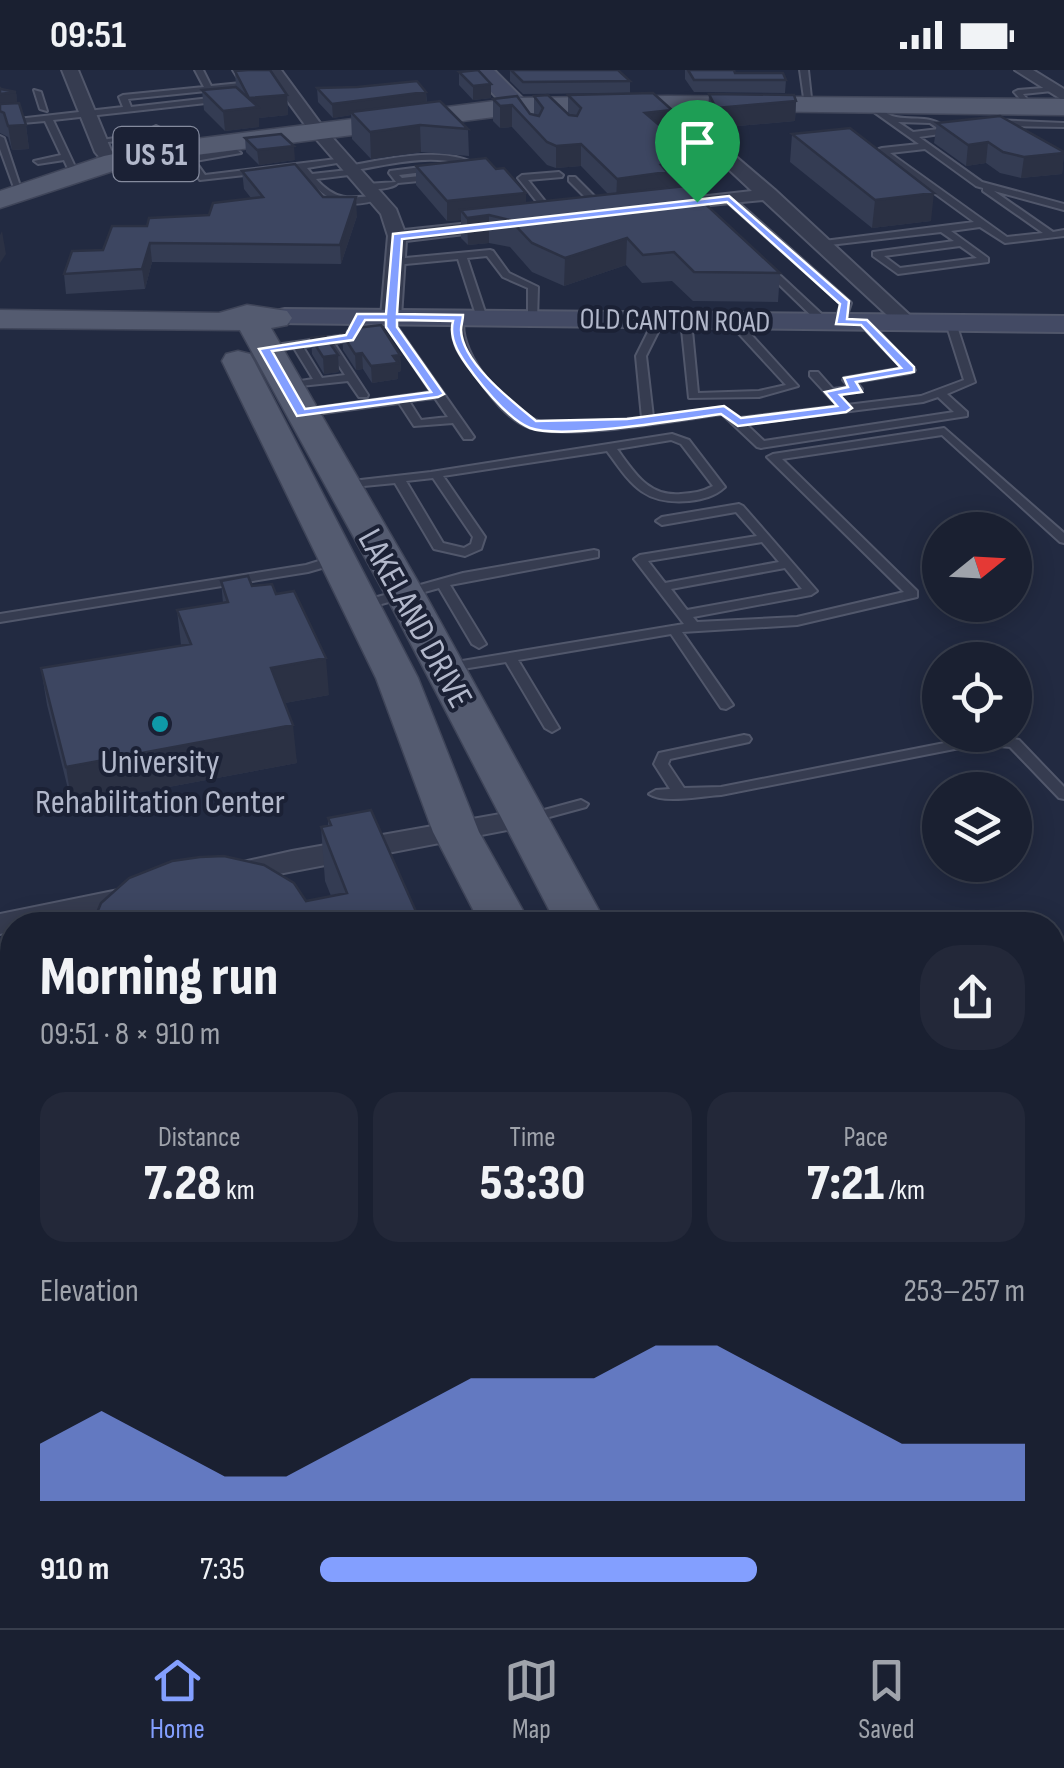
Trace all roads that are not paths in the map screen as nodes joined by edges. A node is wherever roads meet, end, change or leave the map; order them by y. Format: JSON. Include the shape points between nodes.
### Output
{"nodes":[{"id":1,"x":70,"y":70,"type":"edge"},
{"id":2,"x":200,"y":70,"type":"edge"},
{"id":3,"x":237,"y":70,"type":"edge"},
{"id":4,"x":273,"y":70,"type":"edge"},
{"id":5,"x":482,"y":70,"type":"edge"},
{"id":6,"x":804,"y":70,"type":"edge"},
{"id":7,"x":1023,"y":70,"type":"edge"},
{"id":8,"x":1010,"y":83,"type":"dead end"},
{"id":9,"x":209,"y":89,"type":"junction"},
{"id":10,"x":37,"y":92,"type":"dead end"},
{"id":11,"x":1060,"y":97,"type":"edge"},
{"id":12,"x":668,"y":103,"type":"junction"},
{"id":13,"x":1002,"y":104,"type":"junction"},
{"id":14,"x":810,"y":105,"type":"junction"},
{"id":15,"x":144,"y":107,"type":"junction"},
{"id":16,"x":128,"y":109,"type":"junction"},
{"id":17,"x":15,"y":110,"type":"edge"},
{"id":18,"x":84,"y":110,"type":"junction"},
{"id":19,"x":520,"y":111,"type":"junction"},
{"id":20,"x":0,"y":112,"type":"edge"},
{"id":21,"x":878,"y":112,"type":"junction"},
{"id":22,"x":30,"y":113,"type":"junction"},
{"id":23,"x":46,"y":113,"type":"junction"},
{"id":24,"x":0,"y":123,"type":"edge"},
{"id":25,"x":1064,"y":125,"type":"edge"},
{"id":26,"x":317,"y":130,"type":"junction"},
{"id":27,"x":1008,"y":131,"type":"edge"},
{"id":28,"x":910,"y":135,"type":"junction"},
{"id":29,"x":0,"y":138,"type":"edge"},
{"id":30,"x":164,"y":146,"type":"junction"},
{"id":31,"x":926,"y":146,"type":"junction"},
{"id":32,"x":106,"y":151,"type":"junction"},
{"id":33,"x":237,"y":154,"type":"dead end"},
{"id":34,"x":38,"y":161,"type":"dead end"},
{"id":35,"x":476,"y":164,"type":"junction"},
{"id":36,"x":71,"y":165,"type":"junction"},
{"id":37,"x":301,"y":166,"type":"junction"},
{"id":38,"x":385,"y":173,"type":"dead end"},
{"id":39,"x":467,"y":174,"type":"edge"},
{"id":40,"x":559,"y":175,"type":"dead end"},
{"id":41,"x":450,"y":176,"type":"edge"},
{"id":42,"x":310,"y":177,"type":"junction"},
{"id":43,"x":358,"y":177,"type":"junction"},
{"id":44,"x":572,"y":178,"type":"dead end"},
{"id":45,"x":394,"y":184,"type":"dead end"},
{"id":46,"x":979,"y":184,"type":"junction"},
{"id":47,"x":769,"y":194,"type":"junction"},
{"id":48,"x":10,"y":196,"type":"edge"},
{"id":49,"x":729,"y":199,"type":"junction"},
{"id":50,"x":1064,"y":207,"type":"edge"},
{"id":51,"x":579,"y":216,"type":"junction"},
{"id":52,"x":982,"y":224,"type":"junction"},
{"id":53,"x":942,"y":229,"type":"junction"},
{"id":54,"x":1064,"y":233,"type":"edge"},
{"id":55,"x":1052,"y":234,"type":"junction"},
{"id":56,"x":397,"y":236,"type":"junction"},
{"id":57,"x":961,"y":243,"type":"junction"},
{"id":58,"x":824,"y":244,"type":"junction"},
{"id":59,"x":462,"y":256,"type":"junction"},
{"id":60,"x":754,"y":256,"type":"edge"},
{"id":61,"x":395,"y":262,"type":"junction"},
{"id":62,"x":0,"y":310,"type":"edge"},
{"id":63,"x":361,"y":317,"type":"junction"},
{"id":64,"x":391,"y":317,"type":"junction"},
{"id":65,"x":470,"y":318,"type":"junction"},
{"id":66,"x":533,"y":318,"type":"junction"},
{"id":67,"x":0,"y":319,"type":"edge"},
{"id":68,"x":672,"y":320,"type":"junction"},
{"id":69,"x":734,"y":321,"type":"junction"},
{"id":70,"x":842,"y":322,"type":"junction"},
{"id":71,"x":907,"y":323,"type":"junction"},
{"id":72,"x":950,"y":323,"type":"junction"},
{"id":73,"x":1064,"y":324,"type":"edge"},
{"id":74,"x":254,"y":326,"type":"junction"},
{"id":75,"x":328,"y":341,"type":"junction"},
{"id":76,"x":814,"y":374,"type":"dead end"},
{"id":77,"x":307,"y":376,"type":"junction"},
{"id":78,"x":351,"y":377,"type":"junction"},
{"id":79,"x":831,"y":392,"type":"junction"},
{"id":80,"x":438,"y":394,"type":"junction"},
{"id":81,"x":940,"y":394,"type":"junction"},
{"id":82,"x":363,"y":395,"type":"dead end"},
{"id":83,"x":717,"y":396,"type":"junction"},
{"id":84,"x":402,"y":399,"type":"junction"},
{"id":85,"x":846,"y":408,"type":"junction"},
{"id":86,"x":724,"y":410,"type":"junction"},
{"id":87,"x":455,"y":419,"type":"junction"},
{"id":88,"x":648,"y":419,"type":"junction"},
{"id":89,"x":738,"y":422,"type":"junction"},
{"id":90,"x":468,"y":438,"type":"dead end"},
{"id":91,"x":609,"y":446,"type":"junction"},
{"id":92,"x":436,"y":474,"type":"junction"},
{"id":93,"x":398,"y":478,"type":"junction"},
{"id":94,"x":343,"y":486,"type":"junction"},
{"id":95,"x":662,"y":521,"type":"dead end"},
{"id":96,"x":765,"y":538,"type":"junction"},
{"id":97,"x":1064,"y":540,"type":"edge"},
{"id":98,"x":594,"y":554,"type":"dead end"},
{"id":99,"x":335,"y":560,"type":"junction"},
{"id":100,"x":788,"y":564,"type":"junction"},
{"id":101,"x":663,"y":587,"type":"junction"},
{"id":102,"x":424,"y":589,"type":"junction"},
{"id":103,"x":360,"y":606,"type":"junction"},
{"id":104,"x":0,"y":618,"type":"edge"},
{"id":105,"x":688,"y":621,"type":"junction"},
{"id":106,"x":674,"y":629,"type":"junction"},
{"id":107,"x":480,"y":644,"type":"dead end"},
{"id":108,"x":510,"y":658,"type":"junction"},
{"id":109,"x":444,"y":668,"type":"junction"},
{"id":110,"x":726,"y":706,"type":"dead end"},
{"id":111,"x":552,"y":728,"type":"dead end"},
{"id":112,"x":744,"y":738,"type":"dead end"},
{"id":113,"x":656,"y":794,"type":"dead end"},
{"id":114,"x":682,"y":795,"type":"junction"},
{"id":115,"x":1064,"y":795,"type":"edge"},
{"id":116,"x":580,"y":804,"type":"dead end"},
{"id":117,"x":523,"y":819,"type":"junction"},
{"id":118,"x":456,"y":832,"type":"junction"},
{"id":119,"x":197,"y":882,"type":"edge"},
{"id":120,"x":159,"y":892,"type":"edge"},
{"id":121,"x":60,"y":912,"type":"edge"},
{"id":122,"x":499,"y":912,"type":"edge"},
{"id":123,"x":575,"y":912,"type":"edge"}],
"edges":[{"from":1,"to":18,"type":"street"},
{"from":2,"to":9,"type":"lane"},
{"from":3,"to":9,"type":"lane","via":[[246,85]]},
{"from":4,"to":26,"type":"street"},
{"from":5,"to":19,"type":"street"},
{"from":6,"to":14,"type":"lane"},
{"from":7,"to":11,"type":"street"},
{"from":8,"to":13,"type":"lane"},
{"from":9,"to":15,"type":"lane","via":[[214,100]]},
{"from":9,"to":16,"type":"lane","via":[[123,97]]},
{"from":10,"to":23,"type":"lane"},
{"from":11,"to":13,"type":"main road","number":"US 51"},
{"from":12,"to":14,"type":"main road","number":"US 51"},
{"from":12,"to":19,"type":"main road","number":"US 51"},
{"from":12,"to":47,"type":"street"},
{"from":13,"to":21,"type":"main road","number":"US 51"},
{"from":13,"to":25,"type":"lane","via":[[1044,126]]},
{"from":13,"to":27,"type":"lane","via":[[994,122]]},
{"from":14,"to":21,"type":"main road","number":"US 51"},
{"from":15,"to":16,"type":"lane"},
{"from":15,"to":30,"type":"lane"},
{"from":16,"to":18,"type":"lane"},
{"from":17,"to":22,"type":"lane"},
{"from":18,"to":22,"type":"lane"},
{"from":18,"to":23,"type":"lane"},
{"from":18,"to":32,"type":"street"},
{"from":19,"to":26,"type":"main road","number":"US 51"},
{"from":20,"to":22,"type":"lane"},
{"from":21,"to":28,"type":"lane"},
{"from":21,"to":28,"type":"lane","via":[[932,120],[947,131]]},
{"from":22,"to":23,"type":"lane"},
{"from":23,"to":24,"type":"lane"},
{"from":23,"to":36,"type":"lane"},
{"from":26,"to":30,"type":"main road","number":"US 51"},
{"from":26,"to":43,"type":"street"},
{"from":28,"to":31,"type":"lane"},
{"from":29,"to":48,"type":"lane"},
{"from":30,"to":32,"type":"main road","number":"US 51"},
{"from":30,"to":33,"type":"lane"},
{"from":30,"to":37,"type":"lane","via":[[203,178]]},
{"from":31,"to":46,"type":"lane"},
{"from":31,"to":52,"type":"lane","via":[[882,151]]},
{"from":32,"to":36,"type":"main road","number":"US 51"},
{"from":34,"to":36,"type":"lane"},
{"from":35,"to":39,"type":"lane","via":[[483,172]]},
{"from":35,"to":41,"type":"lane","via":[[393,173],[400,182]]},
{"from":35,"to":43,"type":"lane","via":[[450,157]]},
{"from":36,"to":48,"type":"main road","number":"US 51"},
{"from":37,"to":42,"type":"lane"},
{"from":37,"to":43,"type":"lane"},
{"from":38,"to":43,"type":"lane"},
{"from":40,"to":51,"type":"lane","via":[[522,178]]},
{"from":42,"to":43,"type":"lane"},
{"from":42,"to":43,"type":"lane","via":[[342,203]]},
{"from":43,"to":45,"type":"lane"},
{"from":43,"to":56,"type":"street","via":[[390,213]]},
{"from":44,"to":51,"type":"lane"},
{"from":46,"to":50,"type":"lane"},
{"from":46,"to":55,"type":"lane"},
{"from":47,"to":49,"type":"street"},
{"from":47,"to":58,"type":"street"},
{"from":49,"to":51,"type":"street","via":[[704,209]]},
{"from":49,"to":70,"type":"lane","via":[[846,303]]},
{"from":51,"to":56,"type":"street"},
{"from":52,"to":53,"type":"lane"},
{"from":52,"to":55,"type":"lane","via":[[1005,240]]},
{"from":53,"to":57,"type":"lane"},
{"from":53,"to":58,"type":"lane"},
{"from":54,"to":55,"type":"lane"},
{"from":56,"to":61,"type":"street"},
{"from":57,"to":57,"type":"lane","via":[[985,260],[898,271],[876,254]]},
{"from":58,"to":71,"type":"street"},
{"from":59,"to":61,"type":"lane"},
{"from":59,"to":65,"type":"lane"},
{"from":59,"to":66,"type":"lane","via":[[490,253],[506,275],[532,287]]},
{"from":60,"to":70,"type":"lane"},
{"from":61,"to":64,"type":"street"},
{"from":62,"to":74,"type":"main road","name":"OLD CANTON ROAD"},
{"from":63,"to":64,"type":"street","name":"OLD CANTON ROAD"},
{"from":63,"to":74,"type":"street","name":"OLD CANTON ROAD"},
{"from":63,"to":75,"type":"lane","via":[[350,338]]},
{"from":64,"to":65,"type":"street","name":"OLD CANTON ROAD"},
{"from":64,"to":80,"type":"lane"},
{"from":65,"to":66,"type":"street","name":"OLD CANTON ROAD"},
{"from":65,"to":88,"type":"lane","via":[[456,332],[467,358],[532,425]]},
{"from":66,"to":68,"type":"street","name":"OLD CANTON ROAD"},
{"from":67,"to":74,"type":"main road","name":"OLD CANTON ROAD"},
{"from":68,"to":69,"type":"street","name":"OLD CANTON ROAD"},
{"from":68,"to":83,"type":"lane","via":[[693,396]]},
{"from":68,"to":88,"type":"lane","via":[[641,356]]},
{"from":69,"to":70,"type":"street","name":"OLD CANTON ROAD"},
{"from":69,"to":83,"type":"lane","via":[[792,386]]},
{"from":70,"to":71,"type":"street","name":"OLD CANTON ROAD"},
{"from":70,"to":79,"type":"lane","via":[[910,370],[848,380],[858,389]]},
{"from":71,"to":72,"type":"street","name":"OLD CANTON ROAD"},
{"from":72,"to":73,"type":"street","name":"OLD CANTON ROAD"},
{"from":72,"to":81,"type":"lane","via":[[970,382]]},
{"from":74,"to":75,"type":"lane"},
{"from":74,"to":77,"type":"main road","name":"LAKELAND DRIVE"},
{"from":74,"to":99,"type":"main road","name":"LAKELAND DRIVE"},
{"from":75,"to":78,"type":"lane"},
{"from":76,"to":79,"type":"lane"},
{"from":77,"to":78,"type":"lane"},
{"from":77,"to":84,"type":"lane"},
{"from":77,"to":94,"type":"main road","name":"LAKELAND DRIVE"},
{"from":78,"to":82,"type":"lane"},
{"from":79,"to":85,"type":"lane"},
{"from":80,"to":84,"type":"lane"},
{"from":80,"to":87,"type":"lane"},
{"from":81,"to":85,"type":"lane"},
{"from":81,"to":89,"type":"lane","via":[[962,414],[760,445]]},
{"from":83,"to":86,"type":"lane"},
{"from":84,"to":87,"type":"lane","via":[[418,424]]},
{"from":85,"to":89,"type":"lane"},
{"from":86,"to":88,"type":"lane"},
{"from":86,"to":89,"type":"lane"},
{"from":87,"to":90,"type":"lane"},
{"from":91,"to":91,"type":"lane","via":[[672,436],[685,442],[719,487],[691,497],[652,498]]},
{"from":91,"to":92,"type":"lane"},
{"from":92,"to":93,"type":"lane"},
{"from":92,"to":93,"type":"lane","via":[[479,537],[465,552],[438,546]]},
{"from":93,"to":94,"type":"lane"},
{"from":94,"to":102,"type":"main road","name":"LAKELAND DRIVE"},
{"from":95,"to":96,"type":"lane","via":[[739,508]]},
{"from":96,"to":100,"type":"lane"},
{"from":96,"to":101,"type":"lane","via":[[640,558]]},
{"from":97,"to":105,"type":"lane","via":[[944,431],[773,458],[913,594],[797,622]]},
{"from":98,"to":102,"type":"lane"},
{"from":99,"to":103,"type":"main road","name":"LAKELAND DRIVE"},
{"from":99,"to":104,"type":"lane"},
{"from":100,"to":101,"type":"lane"},
{"from":100,"to":105,"type":"lane","via":[[812,591]]},
{"from":101,"to":105,"type":"lane"},
{"from":102,"to":103,"type":"lane"},
{"from":102,"to":107,"type":"lane"},
{"from":102,"to":109,"type":"main road","name":"LAKELAND DRIVE"},
{"from":103,"to":118,"type":"main road","name":"LAKELAND DRIVE","via":[[397,678]]},
{"from":105,"to":106,"type":"lane"},
{"from":106,"to":108,"type":"lane"},
{"from":106,"to":110,"type":"lane"},
{"from":108,"to":109,"type":"lane"},
{"from":108,"to":111,"type":"lane"},
{"from":109,"to":117,"type":"main road","name":"LAKELAND DRIVE"},
{"from":112,"to":114,"type":"lane","via":[[664,756],[661,764]]},
{"from":113,"to":114,"type":"lane"},
{"from":114,"to":115,"type":"lane","via":[[980,740],[1014,743]]},
{"from":116,"to":117,"type":"lane"},
{"from":117,"to":118,"type":"street"},
{"from":117,"to":123,"type":"main road","name":"LAKELAND DRIVE"},
{"from":118,"to":119,"type":"street"},
{"from":118,"to":122,"type":"main road","name":"LAKELAND DRIVE"},
{"from":120,"to":121,"type":"street"}]}
